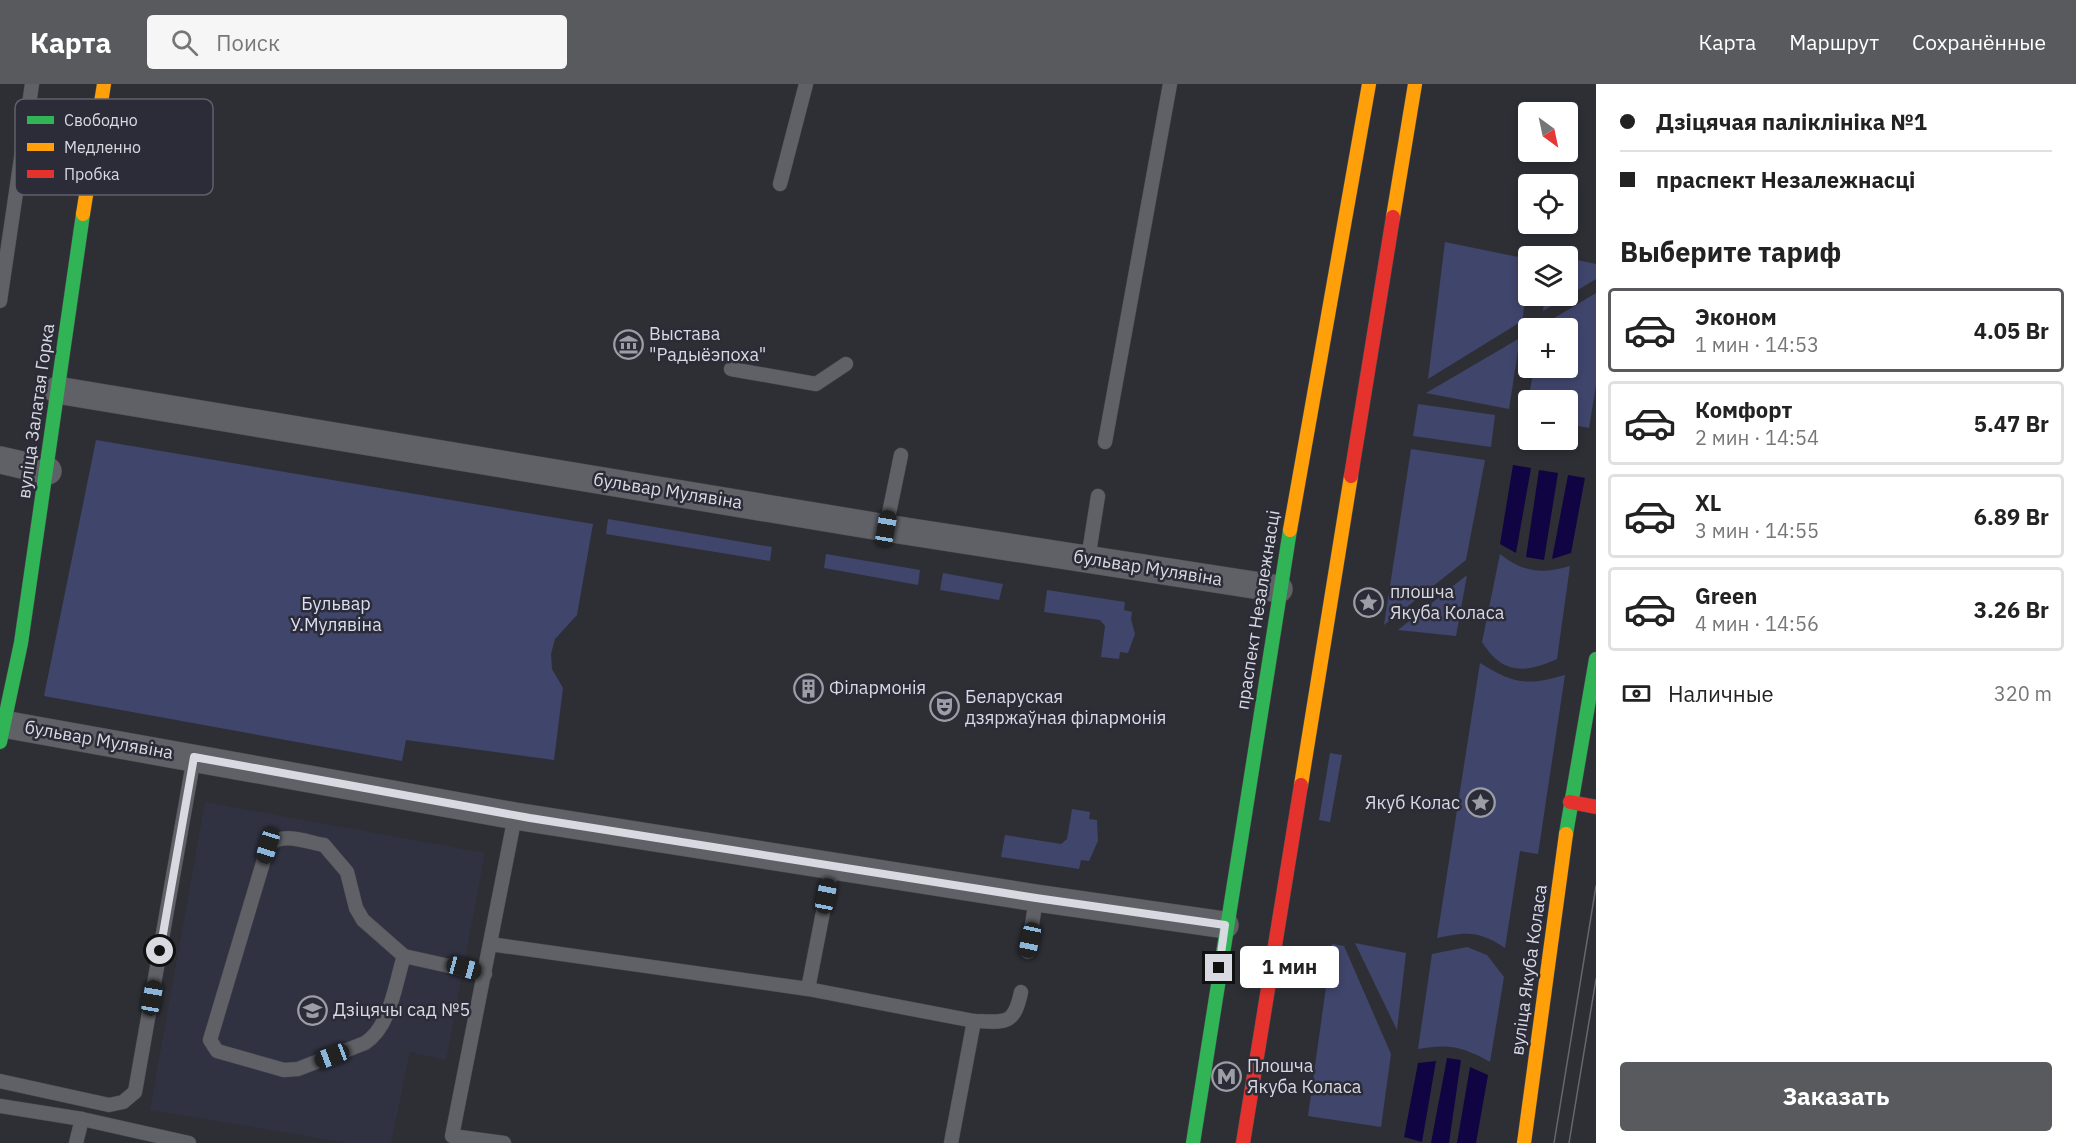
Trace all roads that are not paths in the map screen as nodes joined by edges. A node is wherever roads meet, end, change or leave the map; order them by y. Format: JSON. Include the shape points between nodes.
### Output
{"nodes":[{"id":1,"x":32,"y":84,"type":"edge"},
{"id":2,"x":104,"y":84,"type":"edge"},
{"id":3,"x":806,"y":84,"type":"edge"},
{"id":4,"x":1170,"y":84,"type":"edge"},
{"id":5,"x":1369,"y":84,"type":"edge"},
{"id":6,"x":1415,"y":84,"type":"edge"},
{"id":7,"x":30,"y":99,"type":"edge"},
{"id":8,"x":102,"y":99,"type":"edge"},
{"id":9,"x":780,"y":184,"type":"dead end"},
{"id":10,"x":16,"y":195,"type":"edge"},
{"id":11,"x":87,"y":195,"type":"edge"},
{"id":12,"x":0,"y":301,"type":"edge"},
{"id":13,"x":846,"y":364,"type":"dead end"},
{"id":14,"x":731,"y":369,"type":"dead end"},
{"id":15,"x":57,"y":390,"type":"junction"},
{"id":16,"x":1105,"y":442,"type":"dead end"},
{"id":17,"x":901,"y":455,"type":"dead end"},
{"id":18,"x":0,"y":460,"type":"edge"},
{"id":19,"x":48,"y":471,"type":"junction"},
{"id":20,"x":1098,"y":496,"type":"dead end"},
{"id":21,"x":886,"y":528,"type":"junction"},
{"id":22,"x":1088,"y":559,"type":"junction"},
{"id":23,"x":1279,"y":589,"type":"junction"},
{"id":24,"x":1596,"y":659,"type":"edge"},
{"id":25,"x":2,"y":733,"type":"edge"},
{"id":26,"x":194,"y":757,"type":"junction"},
{"id":27,"x":1570,"y":802,"type":"junction"},
{"id":28,"x":1596,"y":807,"type":"edge"},
{"id":29,"x":515,"y":816,"type":"junction"},
{"id":30,"x":832,"y":866,"type":"junction"},
{"id":31,"x":1036,"y":898,"type":"junction"},
{"id":32,"x":1225,"y":925,"type":"junction"},
{"id":33,"x":490,"y":944,"type":"junction"},
{"id":34,"x":1028,"y":952,"type":"dead end"},
{"id":35,"x":404,"y":956,"type":"junction"},
{"id":36,"x":485,"y":974,"type":"junction"},
{"id":37,"x":808,"y":988,"type":"junction"},
{"id":38,"x":1021,"y":992,"type":"dead end"},
{"id":39,"x":974,"y":1021,"type":"junction"},
{"id":40,"x":0,"y":1081,"type":"edge"},
{"id":41,"x":0,"y":1106,"type":"edge"},
{"id":42,"x":82,"y":1119,"type":"junction"},
{"id":43,"x":76,"y":1143,"type":"edge"},
{"id":44,"x":189,"y":1143,"type":"edge"},
{"id":45,"x":504,"y":1143,"type":"edge"},
{"id":46,"x":951,"y":1143,"type":"edge"},
{"id":47,"x":1193,"y":1143,"type":"edge"},
{"id":48,"x":1243,"y":1143,"type":"edge"},
{"id":49,"x":1524,"y":1143,"type":"edge"}],
"edges":[{"from":1,"to":7,"type":"lane"},
{"from":2,"to":8,"type":"main road","name":"вуліца Залатая Горка"},
{"from":3,"to":9,"type":"lane"},
{"from":4,"to":16,"type":"lane"},
{"from":5,"to":23,"type":"main road","name":"праспект Незалежнасці"},
{"from":6,"to":48,"type":"main road"},
{"from":10,"to":12,"type":"lane"},
{"from":11,"to":15,"type":"main road","name":"вуліца Залатая Горка"},
{"from":13,"to":14,"type":"lane","via":[[816,384]]},
{"from":15,"to":19,"type":"main road","name":"вуліца Залатая Горка"},
{"from":15,"to":21,"type":"street","name":"бульвар Мулявіна"},
{"from":17,"to":21,"type":"lane"},
{"from":18,"to":19,"type":"street"},
{"from":19,"to":25,"type":"main road","name":"вуліца Залатая Горка","via":[[16,675]]},
{"from":20,"to":22,"type":"lane"},
{"from":21,"to":22,"type":"street","name":"бульвар Мулявіна"},
{"from":22,"to":23,"type":"street","name":"бульвар Мулявіна"},
{"from":23,"to":32,"type":"main road","name":"праспект Незалежнасці"},
{"from":24,"to":27,"type":"main road","name":"вуліца Якуба Коласа"},
{"from":25,"to":26,"type":"street","name":"бульвар Мулявіна"},
{"from":26,"to":29,"type":"street","name":"бульвар Мулявіна"},
{"from":26,"to":40,"type":"lane","via":[[135,1092],[123,1102],[109,1105]]},
{"from":27,"to":28,"type":"main road"},
{"from":27,"to":49,"type":"main road","name":"вуліца Якуба Коласа"},
{"from":29,"to":30,"type":"street","name":"бульвар Мулявіна"},
{"from":29,"to":33,"type":"lane"},
{"from":30,"to":31,"type":"street","name":"бульвар Мулявіна"},
{"from":30,"to":37,"type":"lane"},
{"from":31,"to":32,"type":"street","name":"бульвар Мулявіна"},
{"from":31,"to":34,"type":"lane"},
{"from":32,"to":47,"type":"main road","name":"праспект Незалежнасці"},
{"from":33,"to":36,"type":"lane"},
{"from":33,"to":37,"type":"lane"},
{"from":35,"to":35,"type":"lane","via":[[363,920],[347,872],[324,845],[275,839],[268,846],[211,1046],[284,1070],[298,1069],[366,1042],[383,1026]]},
{"from":35,"to":36,"type":"lane"},
{"from":36,"to":45,"type":"lane","via":[[452,1136]]},
{"from":37,"to":39,"type":"lane"},
{"from":38,"to":39,"type":"lane","via":[[1012,1018],[1005,1022]]},
{"from":39,"to":46,"type":"lane"},
{"from":41,"to":42,"type":"lane"},
{"from":42,"to":43,"type":"lane"},
{"from":42,"to":44,"type":"lane"}]}
